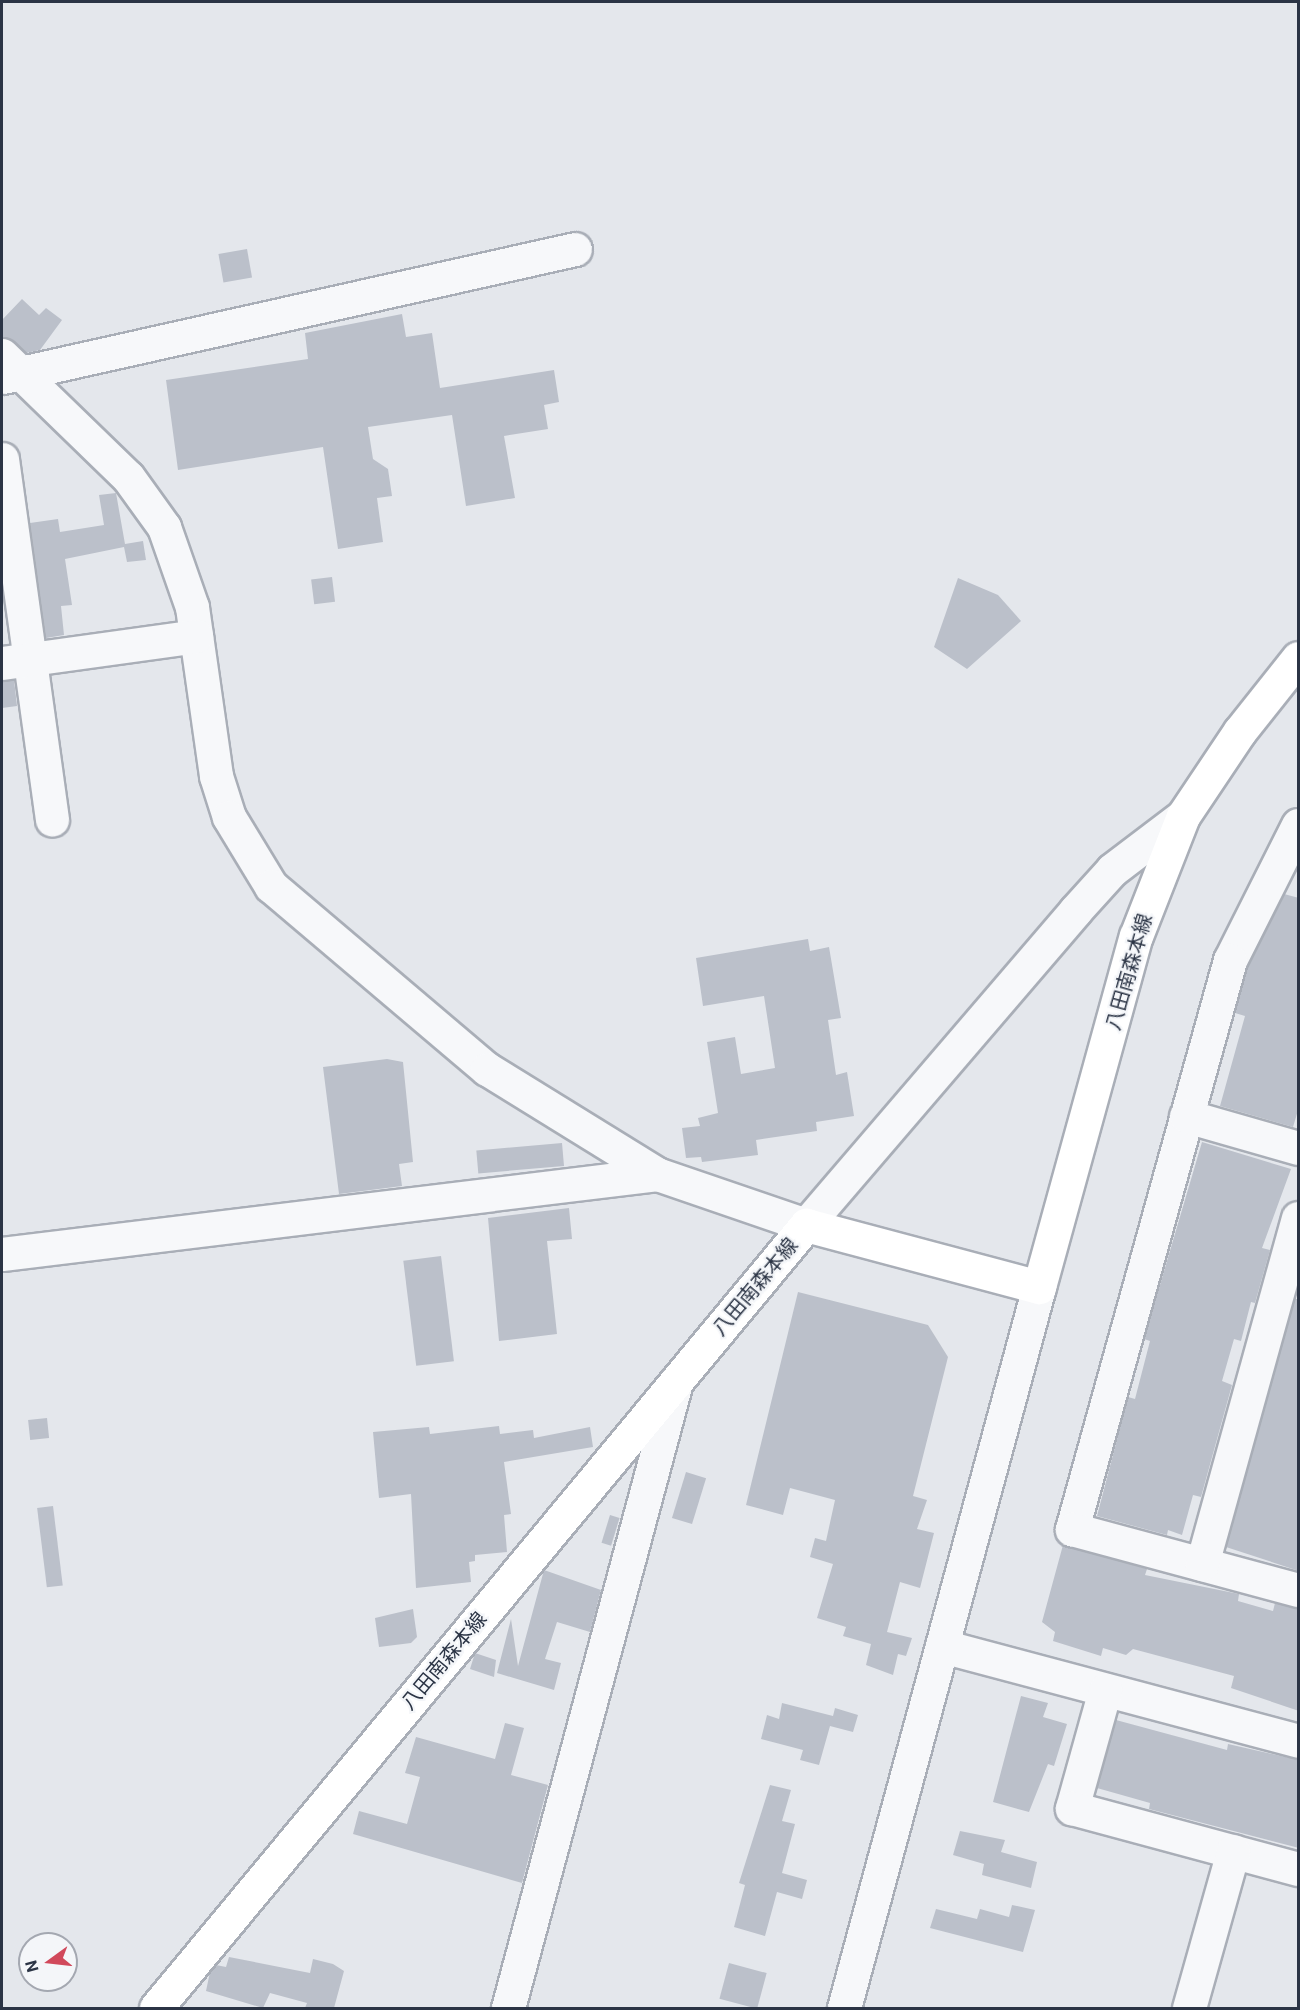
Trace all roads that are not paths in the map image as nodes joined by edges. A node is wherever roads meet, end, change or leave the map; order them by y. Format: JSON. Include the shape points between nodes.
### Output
{"nodes":[{"id":1,"x":575,"y":249,"type":"dead end"},
{"id":2,"x":7,"y":368,"type":"edge"},
{"id":3,"x":2,"y":459,"type":"edge"},
{"id":4,"x":8,"y":556,"type":"edge"},
{"id":5,"x":196,"y":636,"type":"junction"},
{"id":6,"x":1299,"y":658,"type":"edge"},
{"id":7,"x":16,"y":661,"type":"edge"},
{"id":8,"x":1182,"y":816,"type":"junction"},
{"id":9,"x":52,"y":820,"type":"dead end"},
{"id":10,"x":1299,"y":825,"type":"edge"},
{"id":11,"x":1186,"y":1116,"type":"junction"},
{"id":12,"x":1299,"y":1148,"type":"edge"},
{"id":13,"x":657,"y":1174,"type":"junction"},
{"id":14,"x":1299,"y":1218,"type":"edge"},
{"id":15,"x":806,"y":1225,"type":"junction"},
{"id":16,"x":2,"y":1254,"type":"edge"},
{"id":17,"x":1038,"y":1287,"type":"junction"},
{"id":18,"x":676,"y":1382,"type":"junction"},
{"id":19,"x":1202,"y":1564,"type":"junction"},
{"id":20,"x":1299,"y":1590,"type":"edge"},
{"id":21,"x":942,"y":1646,"type":"junction"},
{"id":22,"x":1104,"y":1690,"type":"junction"},
{"id":23,"x":1299,"y":1741,"type":"edge"},
{"id":24,"x":1233,"y":1851,"type":"junction"},
{"id":25,"x":1299,"y":1869,"type":"edge"},
{"id":26,"x":158,"y":2008,"type":"edge"},
{"id":27,"x":508,"y":2008,"type":"edge"},
{"id":28,"x":844,"y":2008,"type":"edge"},
{"id":29,"x":1190,"y":2008,"type":"edge"}],
"edges":[{"from":1,"to":2,"type":"street"},
{"from":2,"to":5,"type":"street","via":[[128,477],[164,527]]},
{"from":3,"to":4,"type":"street"},
{"from":4,"to":7,"type":"street"},
{"from":5,"to":7,"type":"street"},
{"from":5,"to":13,"type":"street","via":[[216,776],[229,817],[271,886],[487,1069]]},
{"from":6,"to":8,"type":"main road","name":"八田南森本線","via":[[1239,731]]},
{"from":7,"to":9,"type":"street"},
{"from":8,"to":15,"type":"street","via":[[1112,870]]},
{"from":8,"to":17,"type":"main road","name":"八田南森本線","via":[[1136,936]]},
{"from":10,"to":11,"type":"street","via":[[1230,960]]},
{"from":11,"to":12,"type":"street"},
{"from":11,"to":19,"type":"street","via":[[1072,1529]]},
{"from":13,"to":15,"type":"street"},
{"from":13,"to":16,"type":"street"},
{"from":14,"to":19,"type":"street"},
{"from":15,"to":17,"type":"main road","name":"八田南森本線"},
{"from":15,"to":18,"type":"main road","name":"八田南森本線"},
{"from":17,"to":21,"type":"street"},
{"from":18,"to":26,"type":"main road","name":"八田南森本線"},
{"from":18,"to":27,"type":"street"},
{"from":19,"to":20,"type":"street"},
{"from":21,"to":22,"type":"street"},
{"from":21,"to":28,"type":"street"},
{"from":22,"to":23,"type":"street"},
{"from":22,"to":24,"type":"street","via":[[1072,1808]]},
{"from":24,"to":25,"type":"street"},
{"from":24,"to":29,"type":"street"}]}
